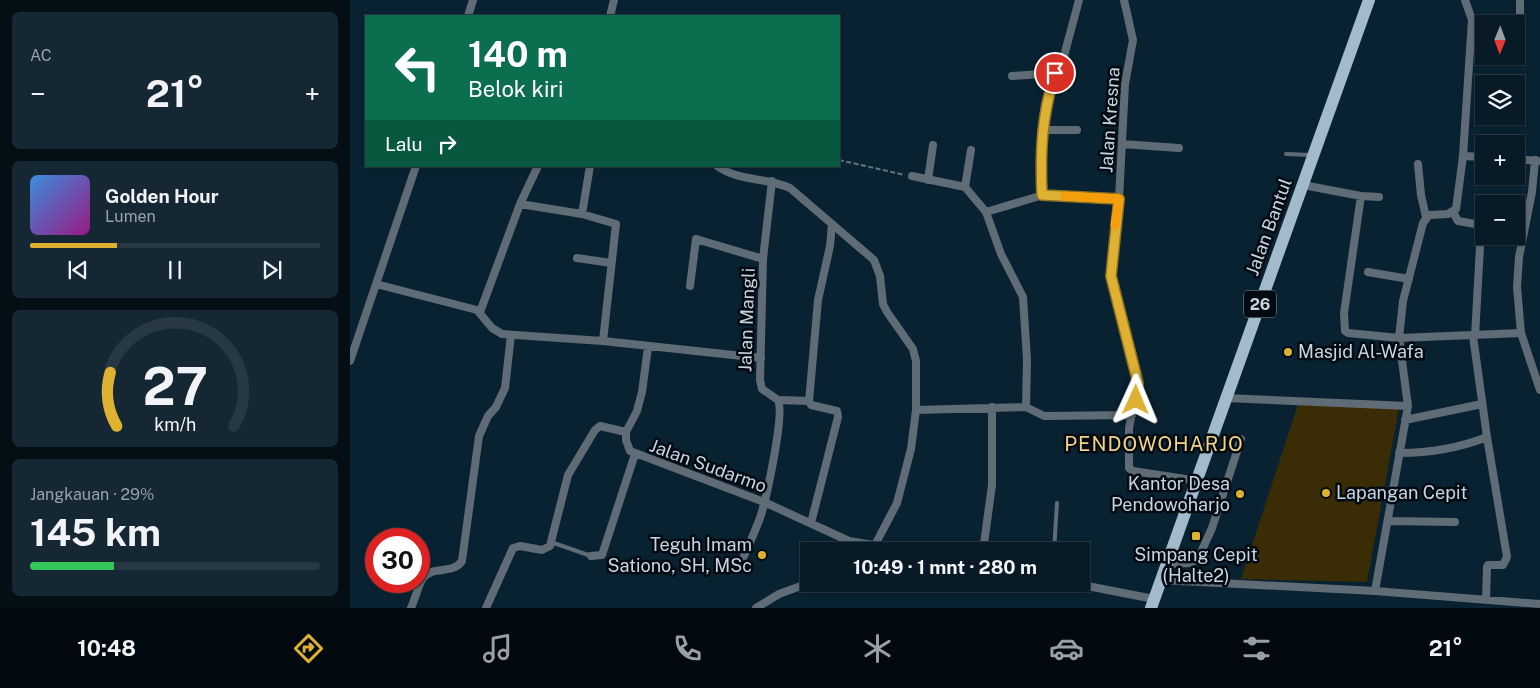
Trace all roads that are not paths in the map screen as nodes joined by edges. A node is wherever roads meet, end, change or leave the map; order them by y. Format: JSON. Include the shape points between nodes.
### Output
{"nodes":[{"id":1,"x":474,"y":0,"type":"edge"},
{"id":2,"x":614,"y":0,"type":"edge"},
{"id":3,"x":1079,"y":0,"type":"edge"},
{"id":4,"x":1124,"y":0,"type":"edge"},
{"id":5,"x":1363,"y":0,"type":"edge"},
{"id":6,"x":1369,"y":0,"type":"edge"},
{"id":7,"x":1465,"y":0,"type":"edge"},
{"id":8,"x":1520,"y":0,"type":"edge"},
{"id":9,"x":1364,"y":14,"type":"junction"},
{"id":10,"x":468,"y":15,"type":"edge"},
{"id":11,"x":610,"y":15,"type":"edge"},
{"id":12,"x":1472,"y":20,"type":"junction"},
{"id":13,"x":1055,"y":73,"type":"junction"},
{"id":14,"x":1012,"y":76,"type":"dead end"},
{"id":15,"x":1041,"y":130,"type":"junction"},
{"id":16,"x":1077,"y":130,"type":"dead end"},
{"id":17,"x":1122,"y":144,"type":"junction"},
{"id":18,"x":933,"y":145,"type":"dead end"},
{"id":19,"x":1179,"y":148,"type":"dead end"},
{"id":20,"x":971,"y":150,"type":"dead end"},
{"id":21,"x":1286,"y":154,"type":"dead end"},
{"id":22,"x":1314,"y":155,"type":"junction"},
{"id":23,"x":1463,"y":156,"type":"junction"},
{"id":24,"x":1475,"y":157,"type":"edge"},
{"id":25,"x":1525,"y":160,"type":"edge"},
{"id":26,"x":1538,"y":161,"type":"edge"},
{"id":27,"x":1418,"y":164,"type":"dead end"},
{"id":28,"x":416,"y":167,"type":"edge"},
{"id":29,"x":538,"y":167,"type":"edge"},
{"id":30,"x":590,"y":167,"type":"edge"},
{"id":31,"x":720,"y":167,"type":"edge"},
{"id":32,"x":912,"y":176,"type":"road end"},
{"id":33,"x":928,"y":180,"type":"junction"},
{"id":34,"x":772,"y":181,"type":"junction"},
{"id":35,"x":1303,"y":185,"type":"junction"},
{"id":36,"x":965,"y":187,"type":"junction"},
{"id":37,"x":1042,"y":195,"type":"junction"},
{"id":38,"x":1361,"y":196,"type":"junction"},
{"id":39,"x":1378,"y":197,"type":"dead end"},
{"id":40,"x":1119,"y":199,"type":"junction"},
{"id":41,"x":520,"y":204,"type":"junction"},
{"id":42,"x":986,"y":212,"type":"junction"},
{"id":43,"x":1453,"y":212,"type":"junction"},
{"id":44,"x":582,"y":214,"type":"junction"},
{"id":45,"x":1426,"y":217,"type":"junction"},
{"id":46,"x":832,"y":224,"type":"junction"},
{"id":47,"x":577,"y":258,"type":"dead end"},
{"id":48,"x":763,"y":258,"type":"junction"},
{"id":49,"x":611,"y":263,"type":"junction"},
{"id":50,"x":1368,"y":272,"type":"dead end"},
{"id":51,"x":1409,"y":279,"type":"junction"},
{"id":52,"x":376,"y":284,"type":"junction"},
{"id":53,"x":690,"y":286,"type":"dead end"},
{"id":54,"x":480,"y":312,"type":"junction"},
{"id":55,"x":1521,"y":333,"type":"junction"},
{"id":56,"x":510,"y":335,"type":"junction"},
{"id":57,"x":1474,"y":336,"type":"junction"},
{"id":58,"x":1399,"y":338,"type":"junction"},
{"id":59,"x":603,"y":341,"type":"junction"},
{"id":60,"x":648,"y":347,"type":"junction"},
{"id":61,"x":761,"y":358,"type":"junction"},
{"id":62,"x":350,"y":361,"type":"edge"},
{"id":63,"x":1540,"y":390,"type":"edge"},
{"id":64,"x":1226,"y":398,"type":"junction"},
{"id":65,"x":778,"y":400,"type":"junction"},
{"id":66,"x":809,"y":401,"type":"junction"},
{"id":67,"x":1482,"y":404,"type":"junction"},
{"id":68,"x":992,"y":406,"type":"junction"},
{"id":69,"x":1408,"y":406,"type":"junction"},
{"id":70,"x":1026,"y":407,"type":"junction"},
{"id":71,"x":916,"y":410,"type":"junction"},
{"id":72,"x":1132,"y":415,"type":"junction"},
{"id":73,"x":1405,"y":420,"type":"junction"},
{"id":74,"x":626,"y":432,"type":"junction"},
{"id":75,"x":1487,"y":437,"type":"junction"},
{"id":76,"x":1241,"y":438,"type":"dead end"},
{"id":77,"x":635,"y":454,"type":"junction"},
{"id":78,"x":1399,"y":454,"type":"junction"},
{"id":79,"x":1198,"y":481,"type":"junction"},
{"id":80,"x":764,"y":502,"type":"junction"},
{"id":81,"x":1057,"y":503,"type":"dead end"},
{"id":82,"x":1388,"y":521,"type":"junction"},
{"id":83,"x":1455,"y":522,"type":"dead end"},
{"id":84,"x":811,"y":523,"type":"junction"},
{"id":85,"x":849,"y":541,"type":"joint"},
{"id":86,"x":551,"y":542,"type":"junction"},
{"id":87,"x":855,"y":542,"type":"edge"},
{"id":88,"x":876,"y":542,"type":"edge"},
{"id":89,"x":984,"y":542,"type":"edge"},
{"id":90,"x":1055,"y":542,"type":"edge"},
{"id":91,"x":591,"y":556,"type":"joint"},
{"id":92,"x":1167,"y":564,"type":"junction"},
{"id":93,"x":740,"y":565,"type":"dead end"},
{"id":94,"x":1161,"y":580,"type":"junction"},
{"id":95,"x":800,"y":586,"type":"edge"},
{"id":96,"x":1090,"y":587,"type":"edge"},
{"id":97,"x":1375,"y":591,"type":"junction"},
{"id":98,"x":1486,"y":600,"type":"junction"},
{"id":99,"x":1153,"y":604,"type":"edge"},
{"id":100,"x":1540,"y":604,"type":"edge"},
{"id":101,"x":411,"y":608,"type":"edge"},
{"id":102,"x":486,"y":608,"type":"edge"},
{"id":103,"x":756,"y":608,"type":"edge"}],
"edges":[{"from":1,"to":10,"type":"street"},
{"from":2,"to":11,"type":"street"},
{"from":3,"to":13,"type":"street","via":[[1064,56]]},
{"from":4,"to":17,"type":"street","name":"Jalan Kresna","via":[[1132,40],[1125,84]]},
{"from":5,"to":9,"type":"main road"},
{"from":6,"to":9,"type":"main road","name":"Jalan Bantul","number":"26"},
{"from":7,"to":12,"type":"street"},
{"from":8,"to":12,"type":"street","via":[[1520,21]]},
{"from":9,"to":22,"type":"main road","name":"Jalan Bantul","number":"26"},
{"from":12,"to":23,"type":"street"},
{"from":13,"to":14,"type":"street"},
{"from":13,"to":15,"type":"street"},
{"from":15,"to":16,"type":"street"},
{"from":15,"to":37,"type":"street"},
{"from":17,"to":19,"type":"street"},
{"from":17,"to":40,"type":"street","name":"Jalan Kresna"},
{"from":18,"to":33,"type":"street"},
{"from":20,"to":36,"type":"street"},
{"from":21,"to":22,"type":"lane"},
{"from":22,"to":35,"type":"main road","name":"Jalan Bantul","number":"26"},
{"from":23,"to":24,"type":"street"},
{"from":23,"to":43,"type":"street"},
{"from":25,"to":26,"type":"street"},
{"from":26,"to":55,"type":"street","via":[[1518,276]]},
{"from":27,"to":45,"type":"street"},
{"from":28,"to":52,"type":"street"},
{"from":29,"to":41,"type":"street"},
{"from":30,"to":44,"type":"street"},
{"from":31,"to":34,"type":"street","via":[[738,176]]},
{"from":32,"to":33,"type":"street"},
{"from":33,"to":36,"type":"street"},
{"from":34,"to":46,"type":"street","via":[[790,188]]},
{"from":34,"to":48,"type":"street","name":"Jalan Mangli"},
{"from":35,"to":38,"type":"street"},
{"from":35,"to":64,"type":"main road","name":"Jalan Bantul","number":"26"},
{"from":36,"to":42,"type":"street"},
{"from":37,"to":40,"type":"street"},
{"from":37,"to":42,"type":"street"},
{"from":38,"to":39,"type":"street"},
{"from":38,"to":58,"type":"street","via":[[1344,313],[1345,331],[1359,336]]},
{"from":40,"to":72,"type":"street","name":"Jalan Kresna","via":[[1111,276],[1138,383]]},
{"from":41,"to":44,"type":"street"},
{"from":41,"to":54,"type":"street"},
{"from":42,"to":70,"type":"street","via":[[1023,297]]},
{"from":43,"to":45,"type":"street"},
{"from":43,"to":57,"type":"street","via":[[1458,221],[1484,228]]},
{"from":44,"to":49,"type":"street","via":[[616,224]]},
{"from":45,"to":51,"type":"street"},
{"from":46,"to":66,"type":"street","via":[[818,300]]},
{"from":46,"to":71,"type":"street","via":[[869,254],[876,265],[883,304],[913,349]]},
{"from":47,"to":49,"type":"street"},
{"from":48,"to":53,"type":"street","via":[[696,240]]},
{"from":48,"to":61,"type":"street","name":"Jalan Mangli"},
{"from":49,"to":59,"type":"street"},
{"from":50,"to":51,"type":"street"},
{"from":51,"to":58,"type":"street"},
{"from":52,"to":54,"type":"street"},
{"from":52,"to":62,"type":"street"},
{"from":54,"to":56,"type":"street","via":[[496,331]]},
{"from":55,"to":57,"type":"street"},
{"from":55,"to":63,"type":"street"},
{"from":56,"to":59,"type":"street"},
{"from":56,"to":101,"type":"street","via":[[506,388],[479,436],[462,560],[452,569],[433,572],[423,578]]},
{"from":57,"to":58,"type":"street"},
{"from":57,"to":67,"type":"street"},
{"from":58,"to":69,"type":"street"},
{"from":59,"to":60,"type":"street"},
{"from":60,"to":61,"type":"street"},
{"from":60,"to":74,"type":"street","name":"Jalan Sudarmo","via":[[642,392]]},
{"from":61,"to":65,"type":"street","name":"Jalan Mangli","via":[[760,386]]},
{"from":64,"to":69,"type":"street"},
{"from":64,"to":79,"type":"main road","name":"Jalan Bantul","number":"26"},
{"from":65,"to":66,"type":"street"},
{"from":65,"to":80,"type":"street","via":[[777,429]]},
{"from":66,"to":84,"type":"street","via":[[811,405],[838,414]]},
{"from":67,"to":73,"type":"street"},
{"from":67,"to":75,"type":"street"},
{"from":68,"to":70,"type":"street"},
{"from":68,"to":71,"type":"street"},
{"from":68,"to":89,"type":"street","via":[[992,485]]},
{"from":69,"to":73,"type":"street"},
{"from":70,"to":72,"type":"street","via":[[1044,416]]},
{"from":71,"to":88,"type":"street","via":[[902,489]]},
{"from":72,"to":79,"type":"street","name":"Jalan Kresna","via":[[1128,447],[1130,470]]},
{"from":73,"to":78,"type":"street"},
{"from":74,"to":77,"type":"street","name":"Jalan Sudarmo","via":[[628,449]]},
{"from":74,"to":86,"type":"street","via":[[600,426],[595,430],[568,476]]},
{"from":75,"to":78,"type":"street","via":[[1428,452]]},
{"from":75,"to":98,"type":"street","via":[[1506,557],[1503,565],[1487,567]]},
{"from":76,"to":92,"type":"street","via":[[1212,528],[1198,560]]},
{"from":77,"to":80,"type":"street","name":"Jalan Sudarmo"},
{"from":77,"to":91,"type":"street","via":[[602,555]]},
{"from":78,"to":82,"type":"street"},
{"from":79,"to":92,"type":"main road","name":"Jalan Bantul","number":"26"},
{"from":80,"to":84,"type":"street","name":"Jalan Sudarmo"},
{"from":80,"to":93,"type":"street"},
{"from":81,"to":90,"type":"lane"},
{"from":82,"to":83,"type":"street"},
{"from":82,"to":97,"type":"street"},
{"from":84,"to":85,"type":"street","name":"Jalan Sudarmo"},
{"from":85,"to":87,"type":"street","name":"Jalan Sudarmo"},
{"from":86,"to":91,"type":"lane"},
{"from":86,"to":102,"type":"street","via":[[542,550],[513,548]]},
{"from":92,"to":94,"type":"main road","name":"Jalan Bantul","number":"26"},
{"from":94,"to":97,"type":"street"},
{"from":94,"to":99,"type":"main road","name":"Jalan Bantul","number":"26"},
{"from":95,"to":103,"type":"street"},
{"from":96,"to":99,"type":"street"},
{"from":97,"to":98,"type":"street"},
{"from":98,"to":100,"type":"street"}]}
